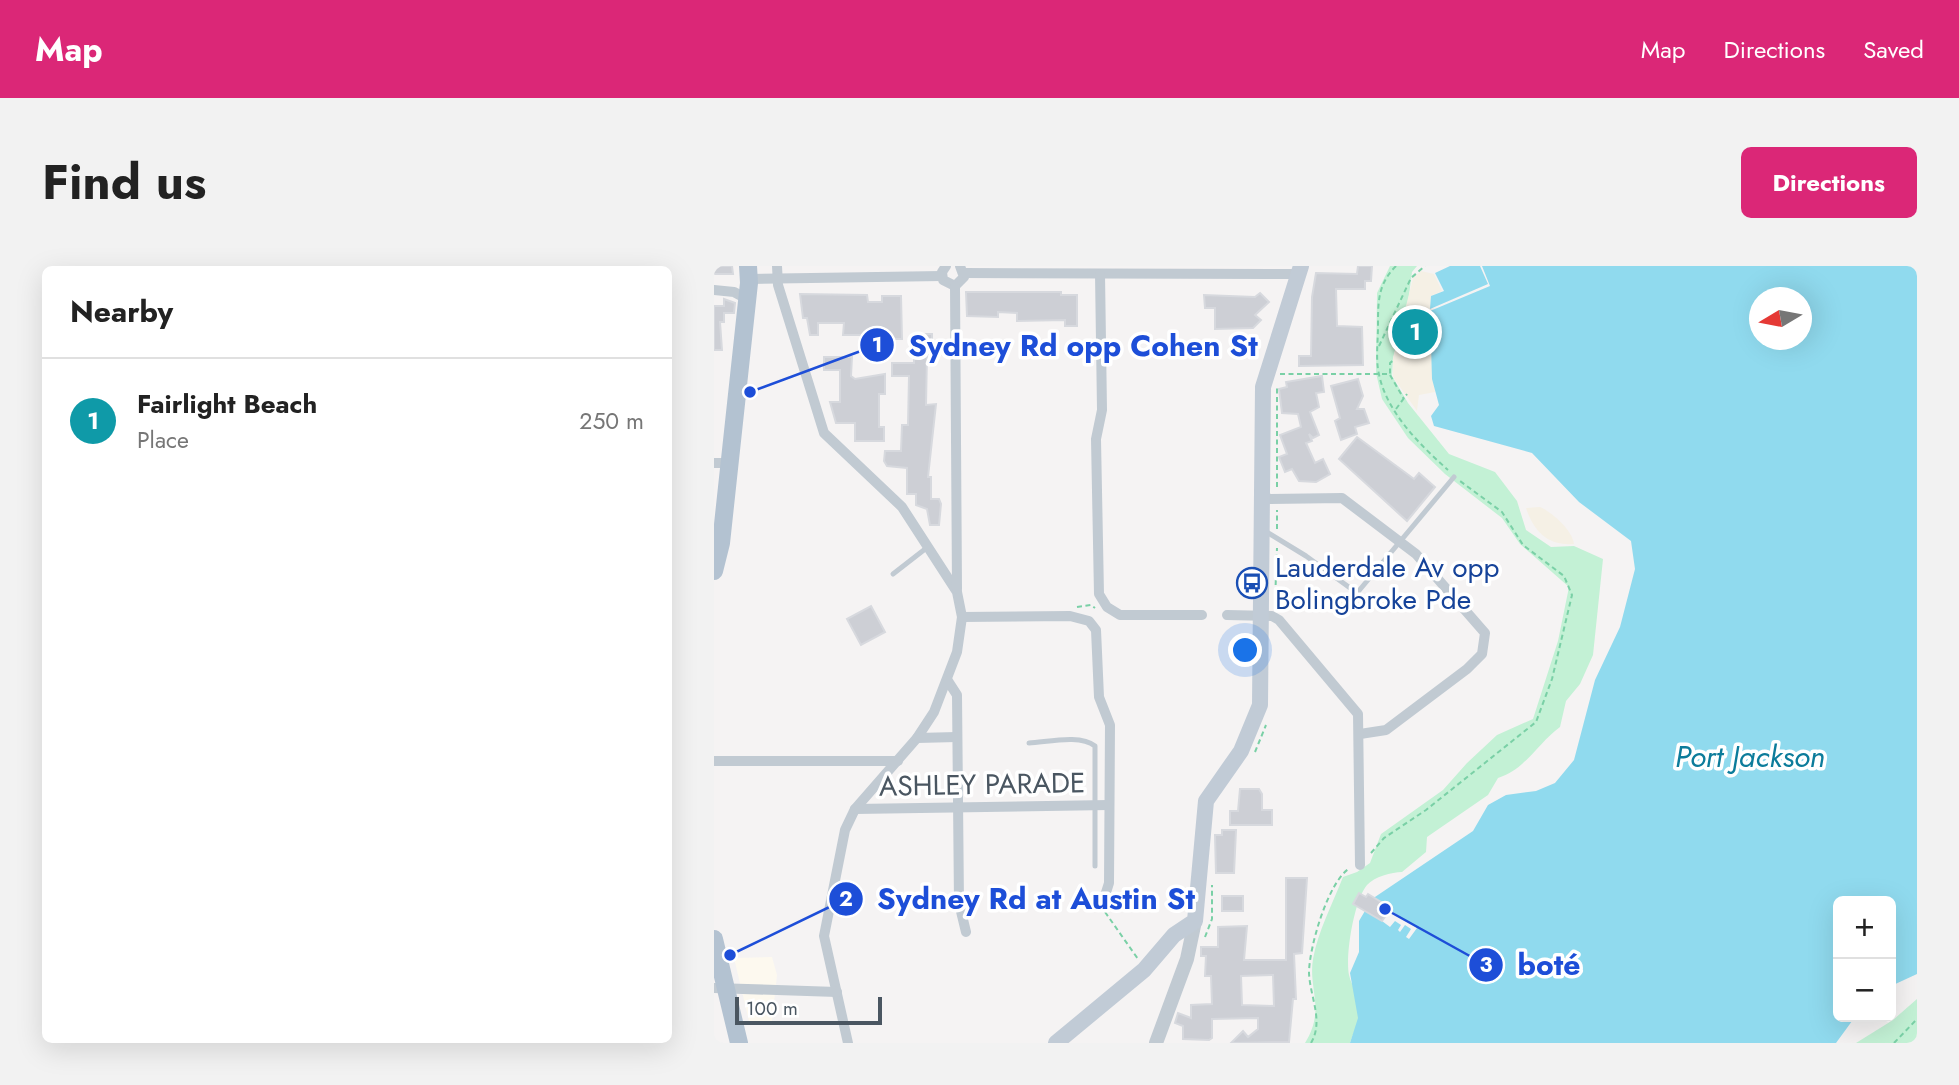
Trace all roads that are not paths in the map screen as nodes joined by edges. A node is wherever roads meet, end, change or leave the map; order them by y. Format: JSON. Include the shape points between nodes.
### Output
{"nodes":[{"id":1,"x":962,"y":270,"type":"edge"},
{"id":2,"x":1300,"y":270,"type":"edge"},
{"id":3,"x":777,"y":271,"type":"edge"},
{"id":4,"x":817,"y":271,"type":"edge"},
{"id":5,"x":944,"y":271,"type":"edge"},
{"id":6,"x":749,"y":272,"type":"edge"},
{"id":7,"x":1100,"y":274,"type":"junction"},
{"id":8,"x":955,"y":286,"type":"junction"},
{"id":9,"x":714,"y":289,"type":"edge"},
{"id":10,"x":747,"y":299,"type":"junction"},
{"id":11,"x":722,"y":463,"type":"edge"},
{"id":12,"x":1454,"y":477,"type":"road end"},
{"id":13,"x":1262,"y":499,"type":"junction"},
{"id":14,"x":1270,"y":529,"type":"junction"},
{"id":15,"x":1400,"y":542,"type":"junction"},
{"id":16,"x":929,"y":546,"type":"junction"},
{"id":17,"x":714,"y":571,"type":"edge"},
{"id":18,"x":893,"y":574,"type":"dead end"},
{"id":19,"x":957,"y":592,"type":"junction"},
{"id":20,"x":1202,"y":615,"type":"dead end"},
{"id":21,"x":1227,"y":615,"type":"dead end"},
{"id":22,"x":1263,"y":616,"type":"junction"},
{"id":23,"x":962,"y":617,"type":"junction"},
{"id":24,"x":948,"y":681,"type":"junction"},
{"id":25,"x":1360,"y":734,"type":"junction"},
{"id":26,"x":917,"y":737,"type":"junction"},
{"id":27,"x":957,"y":737,"type":"junction"},
{"id":28,"x":1029,"y":743,"type":"dead end"},
{"id":29,"x":714,"y":761,"type":"edge"},
{"id":30,"x":898,"y":761,"type":"junction"},
{"id":31,"x":1109,"y":805,"type":"junction"},
{"id":32,"x":1095,"y":806,"type":"junction"},
{"id":33,"x":958,"y":808,"type":"junction"},
{"id":34,"x":855,"y":809,"type":"junction"},
{"id":35,"x":1360,"y":865,"type":"road end"},
{"id":36,"x":1095,"y":866,"type":"dead end"},
{"id":37,"x":1103,"y":902,"type":"road end"},
{"id":38,"x":1195,"y":921,"type":"junction"},
{"id":39,"x":965,"y":933,"type":"dead end"},
{"id":40,"x":714,"y":939,"type":"edge"},
{"id":41,"x":720,"y":988,"type":"edge"},
{"id":42,"x":837,"y":992,"type":"junction"},
{"id":43,"x":739,"y":1043,"type":"edge"},
{"id":44,"x":848,"y":1043,"type":"edge"},
{"id":45,"x":1056,"y":1043,"type":"edge"},
{"id":46,"x":1156,"y":1043,"type":"edge"}],
"edges":[{"from":1,"to":7,"type":"street"},
{"from":1,"to":8,"type":"street","via":[[961,283]]},
{"from":2,"to":7,"type":"street"},
{"from":2,"to":13,"type":"main road","via":[[1275,372]]},
{"from":3,"to":4,"type":"street"},
{"from":3,"to":6,"type":"street"},
{"from":3,"to":16,"type":"street","via":[[824,433],[902,508]]},
{"from":4,"to":5,"type":"street"},
{"from":5,"to":8,"type":"street","via":[[945,283]]},
{"from":6,"to":10,"type":"main road"},
{"from":7,"to":20,"type":"street","via":[[1099,594],[1107,607],[1120,615]]},
{"from":8,"to":19,"type":"street"},
{"from":9,"to":10,"type":"street"},
{"from":10,"to":11,"type":"main road"},
{"from":11,"to":17,"type":"main road","via":[[721,543]]},
{"from":12,"to":15,"type":"lane"},
{"from":13,"to":14,"type":"main road"},
{"from":13,"to":15,"type":"street","via":[[1342,498]]},
{"from":14,"to":15,"type":"lane","via":[[1357,593]]},
{"from":14,"to":22,"type":"main road"},
{"from":15,"to":25,"type":"street","via":[[1477,621],[1485,641],[1482,654],[1467,669],[1386,730]]},
{"from":16,"to":18,"type":"lane"},
{"from":16,"to":19,"type":"street"},
{"from":19,"to":23,"type":"street"},
{"from":21,"to":22,"type":"street"},
{"from":22,"to":25,"type":"street","via":[[1279,620],[1346,696],[1358,713]]},
{"from":22,"to":38,"type":"main road","via":[[1258,715],[1241,751],[1206,801]]},
{"from":23,"to":24,"type":"street"},
{"from":23,"to":31,"type":"street","via":[[1070,616],[1089,621],[1099,648],[1099,697],[1110,725]]},
{"from":24,"to":26,"type":"street"},
{"from":24,"to":27,"type":"street","via":[[957,695]]},
{"from":25,"to":35,"type":"street"},
{"from":26,"to":27,"type":"street"},
{"from":26,"to":30,"type":"street"},
{"from":27,"to":33,"type":"street"},
{"from":28,"to":32,"type":"lane","via":[[1090,742],[1095,747]]},
{"from":29,"to":30,"type":"street"},
{"from":30,"to":34,"type":"street"},
{"from":31,"to":32,"type":"street","name":"ASHLEY PARADE"},
{"from":31,"to":37,"type":"street","via":[[1108,883]]},
{"from":32,"to":33,"type":"street","name":"ASHLEY PARADE"},
{"from":32,"to":36,"type":"lane"},
{"from":33,"to":34,"type":"street","name":"ASHLEY PARADE"},
{"from":33,"to":39,"type":"street","via":[[959,903]]},
{"from":34,"to":42,"type":"street","via":[[845,830],[824,936]]},
{"from":38,"to":45,"type":"main road"},
{"from":38,"to":46,"type":"street","via":[[1187,959]]},
{"from":40,"to":41,"type":"main road"},
{"from":41,"to":42,"type":"street"},
{"from":41,"to":43,"type":"main road"},
{"from":42,"to":44,"type":"street"}]}
